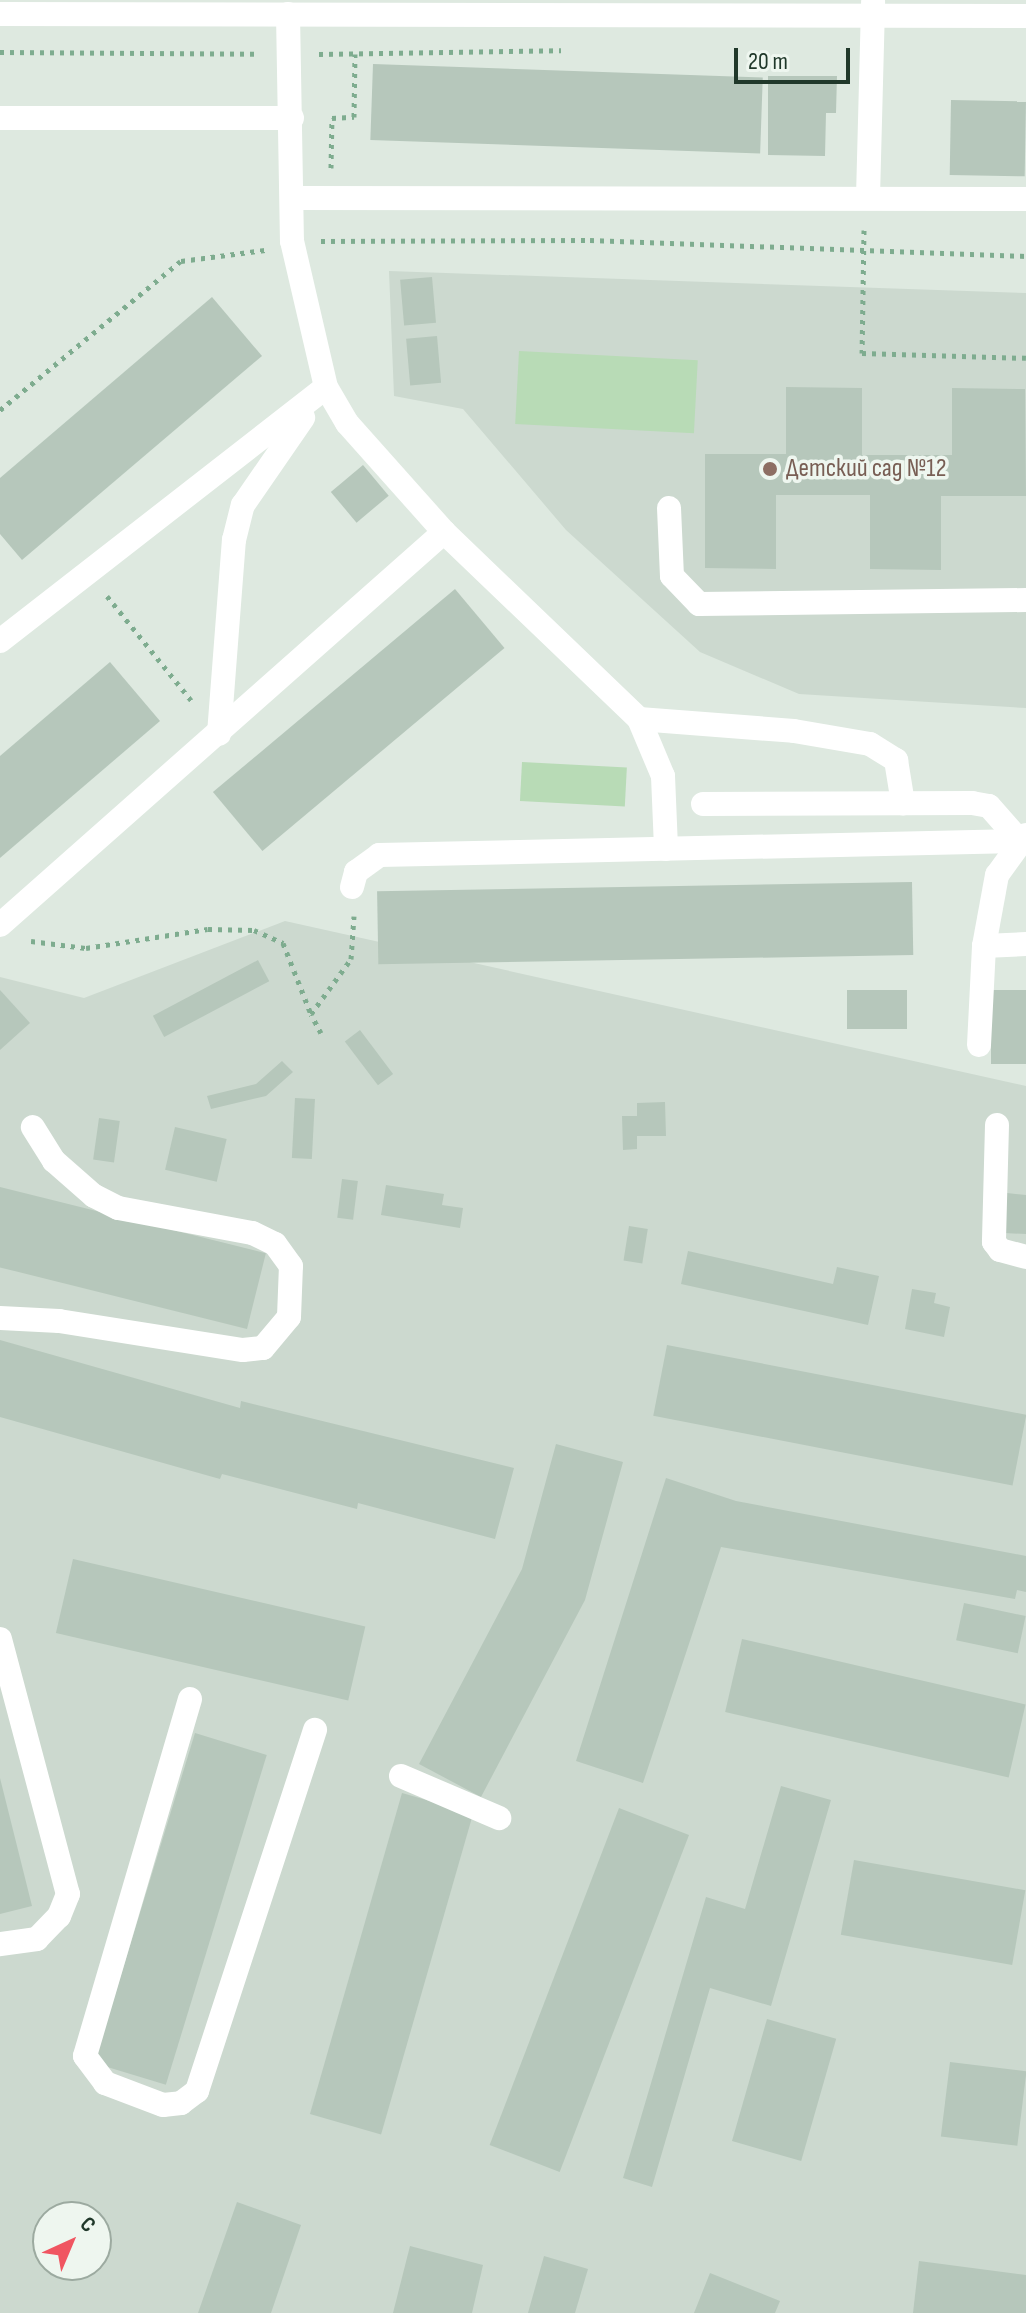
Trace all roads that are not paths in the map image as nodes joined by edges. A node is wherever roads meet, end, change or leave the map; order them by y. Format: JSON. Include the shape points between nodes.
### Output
{"nodes":[{"id":1,"x":873,"y":8,"type":"edge"},
{"id":2,"x":303,"y":10,"type":"edge"},
{"id":3,"x":0,"y":14,"type":"edge"},
{"id":4,"x":1026,"y":16,"type":"edge"},
{"id":5,"x":0,"y":118,"type":"edge"},
{"id":6,"x":292,"y":118,"type":"junction"},
{"id":7,"x":868,"y":197,"type":"junction"},
{"id":8,"x":293,"y":198,"type":"junction"},
{"id":9,"x":1026,"y":199,"type":"edge"},
{"id":10,"x":326,"y":387,"type":"junction"},
{"id":11,"x":669,"y":508,"type":"dead end"},
{"id":12,"x":444,"y":532,"type":"junction"},
{"id":13,"x":1026,"y":600,"type":"edge"},
{"id":14,"x":3,"y":633,"type":"edge"},
{"id":15,"x":639,"y":719,"type":"junction"},
{"id":16,"x":219,"y":734,"type":"road end"},
{"id":17,"x":903,"y":803,"type":"junction"},
{"id":18,"x":703,"y":804,"type":"dead end"},
{"id":19,"x":1023,"y":838,"type":"edge"},
{"id":20,"x":666,"y":849,"type":"junction"},
{"id":21,"x":352,"y":887,"type":"road end"},
{"id":22,"x":3,"y":922,"type":"edge"},
{"id":23,"x":1026,"y":944,"type":"edge"},
{"id":24,"x":984,"y":946,"type":"junction"},
{"id":25,"x":979,"y":1045,"type":"dead end"},
{"id":26,"x":997,"y":1125,"type":"dead end"},
{"id":27,"x":33,"y":1127,"type":"dead end"},
{"id":28,"x":1026,"y":1257,"type":"edge"},
{"id":29,"x":0,"y":1318,"type":"edge"},
{"id":30,"x":0,"y":1639,"type":"edge"},
{"id":31,"x":190,"y":1699,"type":"dead end"},
{"id":32,"x":315,"y":1730,"type":"dead end"},
{"id":33,"x":401,"y":1776,"type":"dead end"},
{"id":34,"x":499,"y":1818,"type":"dead end"},
{"id":35,"x":0,"y":1944,"type":"edge"}],
"edges":[{"from":1,"to":2,"type":"street"},
{"from":1,"to":4,"type":"street"},
{"from":1,"to":7,"type":"street"},
{"from":2,"to":3,"type":"street"},
{"from":2,"to":6,"type":"street"},
{"from":5,"to":6,"type":"street"},
{"from":6,"to":8,"type":"street"},
{"from":7,"to":8,"type":"street"},
{"from":7,"to":9,"type":"street"},
{"from":8,"to":10,"type":"street","via":[[292,241]]},
{"from":10,"to":12,"type":"street","via":[[347,423]]},
{"from":10,"to":14,"type":"street","via":[[89,573]]},
{"from":10,"to":16,"type":"street","via":[[243,505],[234,540]]},
{"from":11,"to":13,"type":"street","via":[[672,576],[699,604]]},
{"from":12,"to":15,"type":"street"},
{"from":12,"to":22,"type":"street"},
{"from":15,"to":17,"type":"street","via":[[794,731],[870,744],[896,760]]},
{"from":15,"to":20,"type":"street","via":[[663,776]]},
{"from":17,"to":18,"type":"street"},
{"from":17,"to":19,"type":"street","via":[[989,806]]},
{"from":19,"to":20,"type":"street"},
{"from":19,"to":24,"type":"street","via":[[997,875]]},
{"from":20,"to":21,"type":"street","via":[[379,855],[356,872]]},
{"from":23,"to":24,"type":"street"},
{"from":24,"to":25,"type":"street"},
{"from":26,"to":28,"type":"street","via":[[994,1242],[1000,1250]]},
{"from":27,"to":29,"type":"street","via":[[54,1161],[94,1196],[118,1208],[252,1233],[275,1244],[291,1266],[289,1317],[263,1348],[243,1350],[59,1321]]},
{"from":30,"to":35,"type":"street","via":[[68,1894],[59,1916],[37,1939]]},
{"from":31,"to":32,"type":"street","via":[[85,2056],[105,2083],[163,2105],[181,2103],[197,2091]]},
{"from":33,"to":34,"type":"street"}]}
